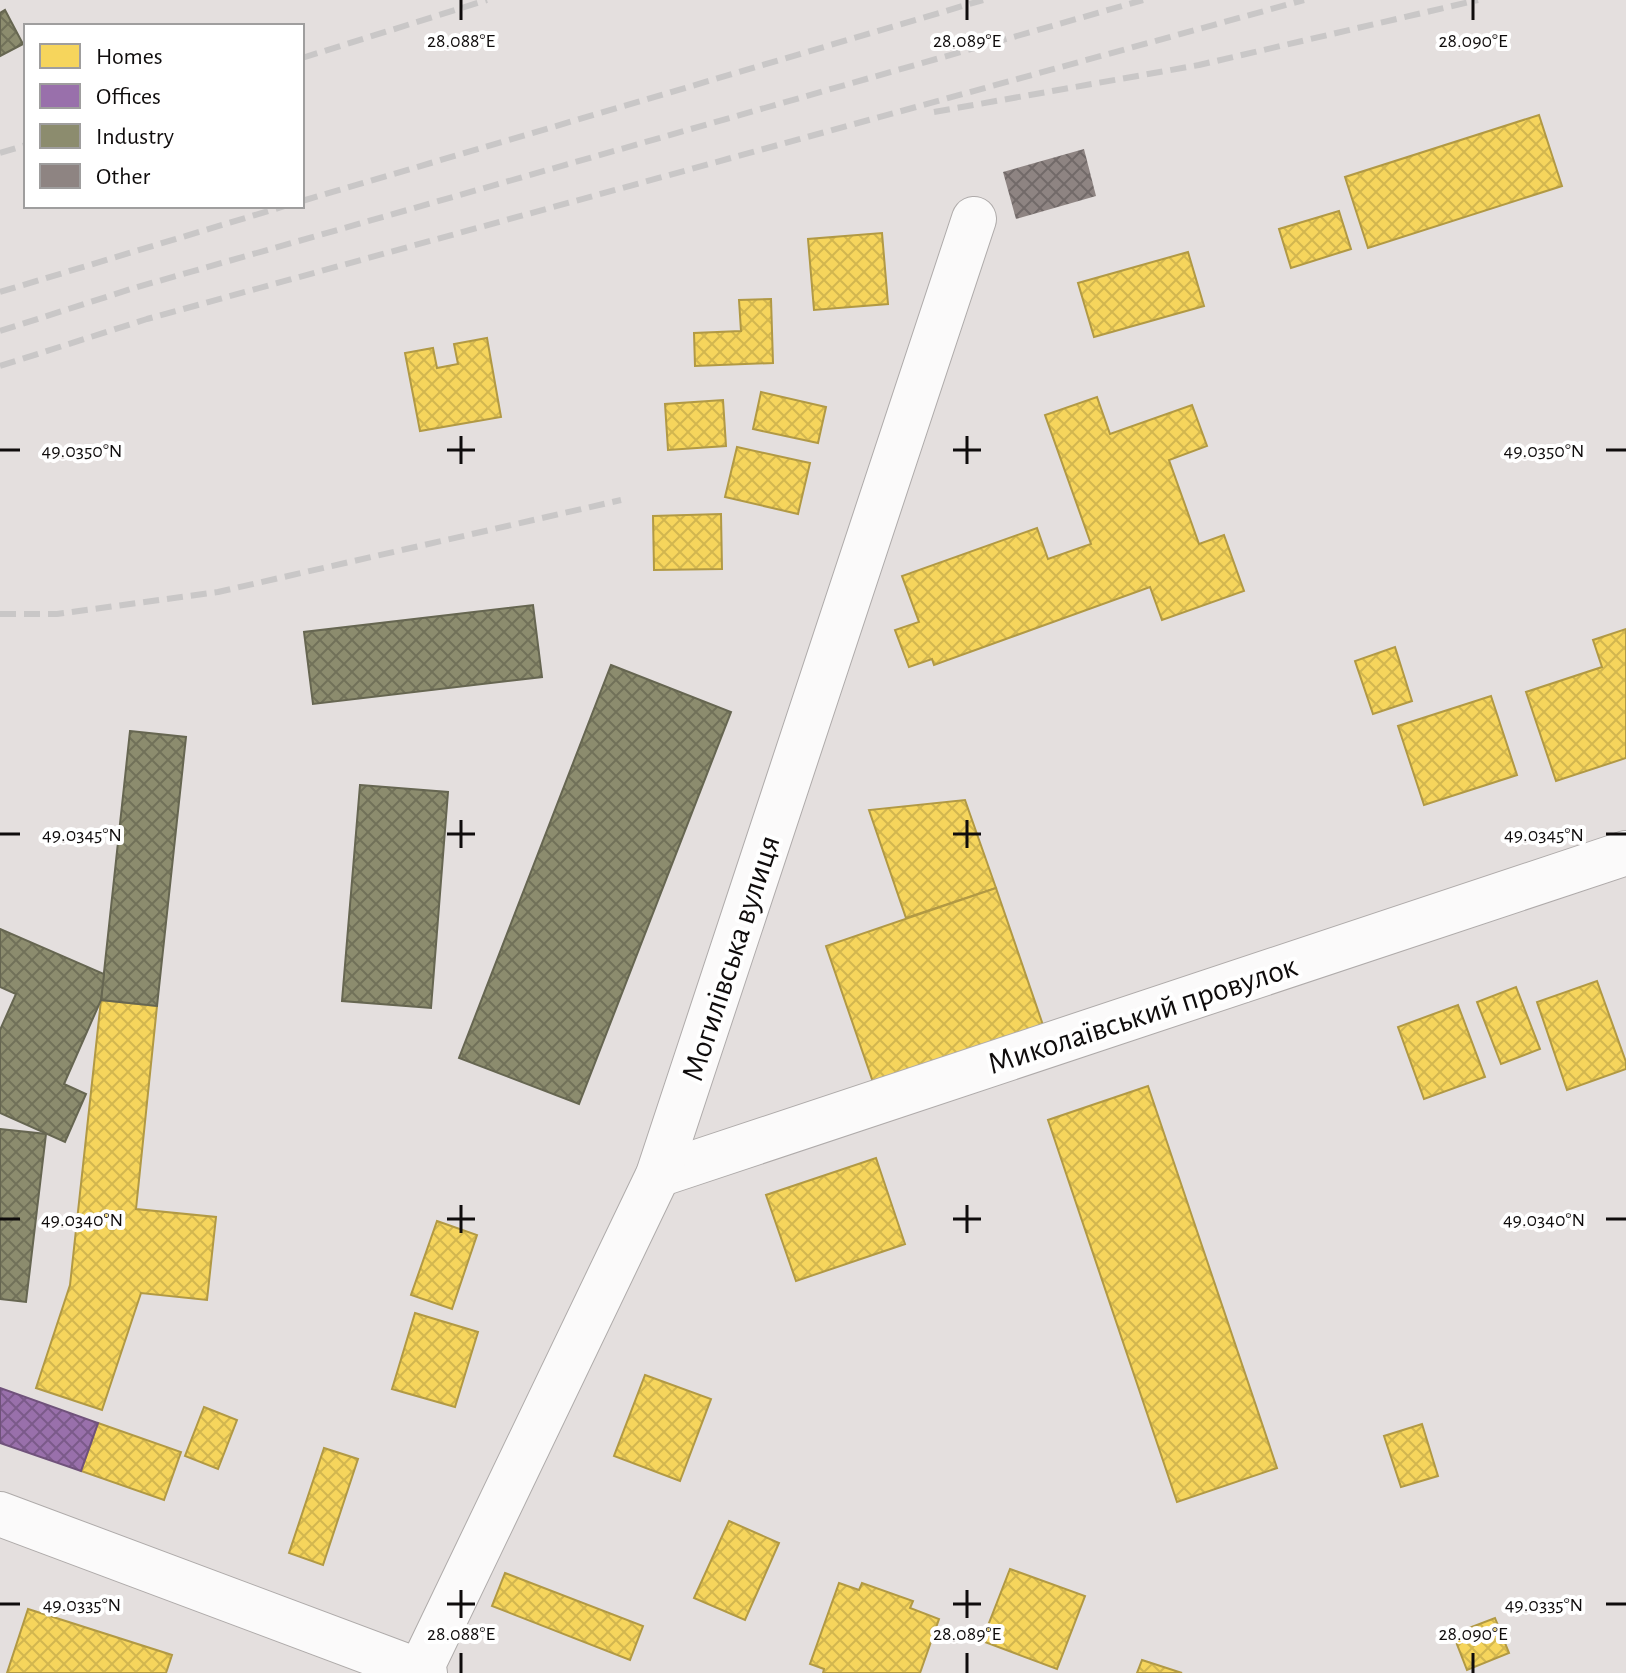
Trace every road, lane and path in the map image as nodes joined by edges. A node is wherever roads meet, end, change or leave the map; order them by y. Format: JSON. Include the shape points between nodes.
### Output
{"nodes":[{"id":1,"x":974,"y":219,"type":"dead end"},
{"id":2,"x":1626,"y":853,"type":"edge"},
{"id":3,"x":658,"y":1175,"type":"junction"},
{"id":4,"x":0,"y":1514,"type":"edge"},
{"id":5,"x":422,"y":1672,"type":"edge"}],
"edges":[{"from":1,"to":3,"type":"street","name":"Могилівська вулиця"},
{"from":2,"to":3,"type":"street","name":"Миколаївський провулок"},
{"from":3,"to":5,"type":"street","name":"Могилівська вулиця"},
{"from":4,"to":5,"type":"street"}]}
